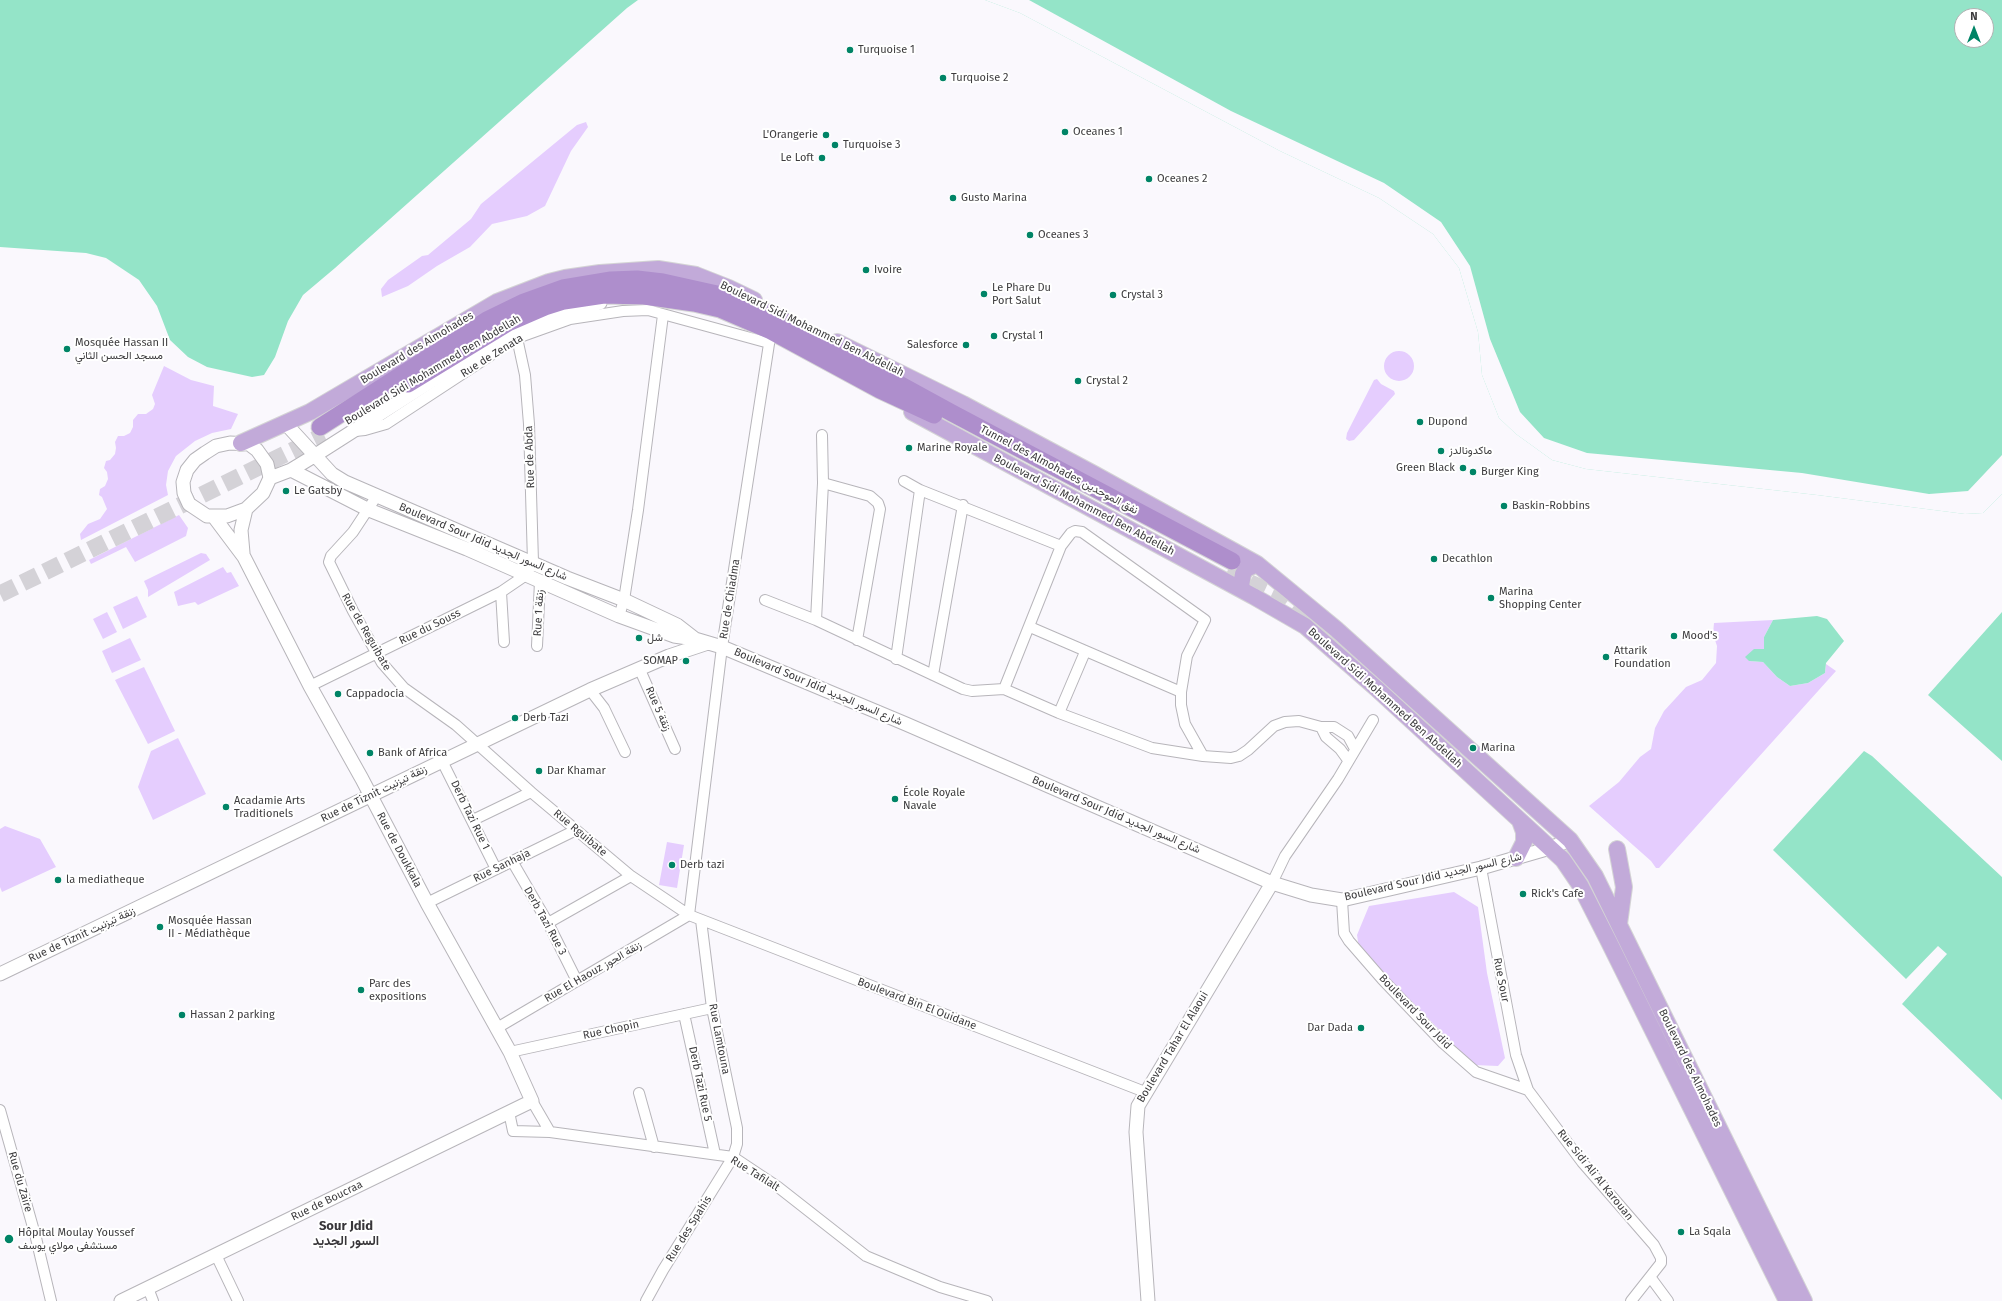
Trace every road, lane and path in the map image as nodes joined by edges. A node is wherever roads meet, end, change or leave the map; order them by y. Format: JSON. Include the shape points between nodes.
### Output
{"nodes":[{"id":1,"x":600,"y":274,"type":"junction"},
{"id":2,"x":584,"y":284,"type":"junction"},
{"id":3,"x":664,"y":298,"type":"junction"},
{"id":4,"x":663,"y":315,"type":"junction"},
{"id":5,"x":770,"y":337,"type":"junction"},
{"id":6,"x":517,"y":338,"type":"junction"},
{"id":7,"x":883,"y":383,"type":"junction"},
{"id":8,"x":286,"y":424,"type":"junction"},
{"id":9,"x":354,"y":431,"type":"junction"},
{"id":10,"x":822,"y":436,"type":"dead end"},
{"id":11,"x":241,"y":443,"type":"junction"},
{"id":12,"x":314,"y":456,"type":"junction"},
{"id":13,"x":291,"y":470,"type":"junction"},
{"id":14,"x":270,"y":478,"type":"junction"},
{"id":15,"x":904,"y":481,"type":"dead end"},
{"id":16,"x":823,"y":483,"type":"junction"},
{"id":17,"x":920,"y":490,"type":"junction"},
{"id":18,"x":376,"y":497,"type":"junction"},
{"id":19,"x":962,"y":506,"type":"junction"},
{"id":20,"x":246,"y":509,"type":"junction"},
{"id":21,"x":368,"y":510,"type":"junction"},
{"id":22,"x":214,"y":517,"type":"junction"},
{"id":23,"x":1061,"y":546,"type":"junction"},
{"id":24,"x":244,"y":557,"type":"junction"},
{"id":25,"x":533,"y":562,"type":"junction"},
{"id":26,"x":1229,"y":566,"type":"tunnel mouth"},
{"id":27,"x":1261,"y":567,"type":"junction"},
{"id":28,"x":526,"y":575,"type":"junction"},
{"id":29,"x":540,"y":581,"type":"junction"},
{"id":30,"x":501,"y":592,"type":"junction"},
{"id":31,"x":1248,"y":593,"type":"junction"},
{"id":32,"x":624,"y":600,"type":"junction"},
{"id":33,"x":765,"y":600,"type":"dead end"},
{"id":34,"x":619,"y":616,"type":"junction"},
{"id":35,"x":816,"y":620,"type":"junction"},
{"id":36,"x":1030,"y":627,"type":"junction"},
{"id":37,"x":695,"y":639,"type":"junction"},
{"id":38,"x":857,"y":640,"type":"junction"},
{"id":39,"x":504,"y":642,"type":"dead end"},
{"id":40,"x":708,"y":643,"type":"junction"},
{"id":41,"x":537,"y":646,"type":"dead end"},
{"id":42,"x":722,"y":647,"type":"junction"},
{"id":43,"x":1085,"y":652,"type":"junction"},
{"id":44,"x":377,"y":653,"type":"junction"},
{"id":45,"x":896,"y":659,"type":"junction"},
{"id":46,"x":640,"y":670,"type":"junction"},
{"id":47,"x":933,"y":676,"type":"junction"},
{"id":48,"x":310,"y":686,"type":"junction"},
{"id":49,"x":1004,"y":689,"type":"junction"},
{"id":50,"x":590,"y":690,"type":"junction"},
{"id":51,"x":1181,"y":692,"type":"junction"},
{"id":52,"x":1059,"y":713,"type":"junction"},
{"id":53,"x":1373,"y":720,"type":"dead end"},
{"id":54,"x":1321,"y":727,"type":"junction"},
{"id":55,"x":478,"y":744,"type":"junction"},
{"id":56,"x":675,"y":749,"type":"dead end"},
{"id":57,"x":1355,"y":749,"type":"junction"},
{"id":58,"x":625,"y":752,"type":"dead end"},
{"id":59,"x":1203,"y":756,"type":"junction"},
{"id":60,"x":1348,"y":760,"type":"junction"},
{"id":61,"x":442,"y":761,"type":"junction"},
{"id":62,"x":531,"y":792,"type":"junction"},
{"id":63,"x":371,"y":796,"type":"junction"},
{"id":64,"x":473,"y":820,"type":"junction"},
{"id":65,"x":1520,"y":821,"type":"junction"},
{"id":66,"x":576,"y":830,"type":"junction"},
{"id":67,"x":1570,"y":840,"type":"junction"},
{"id":68,"x":1550,"y":848,"type":"junction"},
{"id":69,"x":1618,"y":849,"type":"dead end"},
{"id":70,"x":1516,"y":858,"type":"junction"},
{"id":71,"x":512,"y":861,"type":"junction"},
{"id":72,"x":1481,"y":868,"type":"junction"},
{"id":73,"x":496,"y":869,"type":"junction"},
{"id":74,"x":631,"y":876,"type":"junction"},
{"id":75,"x":1272,"y":883,"type":"junction"},
{"id":76,"x":1342,"y":900,"type":"junction"},
{"id":77,"x":427,"y":903,"type":"junction"},
{"id":78,"x":689,"y":915,"type":"junction"},
{"id":79,"x":701,"y":920,"type":"junction"},
{"id":80,"x":548,"y":923,"type":"junction"},
{"id":81,"x":1619,"y":924,"type":"junction"},
{"id":82,"x":0,"y":973,"type":"edge"},
{"id":83,"x":577,"y":981,"type":"junction"},
{"id":84,"x":712,"y":1008,"type":"junction"},
{"id":85,"x":684,"y":1014,"type":"junction"},
{"id":86,"x":497,"y":1028,"type":"junction"},
{"id":87,"x":510,"y":1052,"type":"junction"},
{"id":88,"x":1528,"y":1090,"type":"junction"},
{"id":89,"x":1145,"y":1092,"type":"junction"},
{"id":90,"x":639,"y":1093,"type":"dead end"},
{"id":91,"x":532,"y":1101,"type":"junction"},
{"id":92,"x":0,"y":1110,"type":"edge"},
{"id":93,"x":510,"y":1112,"type":"junction"},
{"id":94,"x":550,"y":1132,"type":"junction"},
{"id":95,"x":1719,"y":1143,"type":"junction"},
{"id":96,"x":654,"y":1147,"type":"junction"},
{"id":97,"x":715,"y":1154,"type":"junction"},
{"id":98,"x":733,"y":1157,"type":"junction"},
{"id":99,"x":216,"y":1255,"type":"junction"},
{"id":100,"x":1651,"y":1278,"type":"junction"},
{"id":101,"x":148,"y":1288,"type":"junction"},
{"id":102,"x":51,"y":1301,"type":"edge"},
{"id":103,"x":121,"y":1301,"type":"edge"},
{"id":104,"x":153,"y":1301,"type":"edge"},
{"id":105,"x":238,"y":1301,"type":"edge"},
{"id":106,"x":646,"y":1301,"type":"edge"},
{"id":107,"x":987,"y":1301,"type":"edge"},
{"id":108,"x":1148,"y":1301,"type":"edge"},
{"id":109,"x":1632,"y":1301,"type":"edge"},
{"id":110,"x":1668,"y":1301,"type":"edge"},
{"id":111,"x":1787,"y":1301,"type":"edge"},
{"id":112,"x":1804,"y":1301,"type":"edge"}],
"edges":[{"from":1,"to":2,"type":"highway"},
{"from":1,"to":8,"type":"main road","name":"Boulevard des Almohades","via":[[549,282],[497,302]]},
{"from":1,"to":27,"type":"main road","name":"Boulevard Sidi Mohammed Ben Abdellah","via":[[639,270],[678,271],[729,288],[963,404]]},
{"from":2,"to":3,"type":"highway","name":"Boulevard Sidi Mohammed Ben Abdellah","via":[[563,288],[524,302],[486,320],[322,431],[526,314],[564,301],[604,295]]},
{"from":2,"to":7,"type":"highway","name":"Boulevard Sidi Mohammed Ben Abdellah","via":[[624,280],[664,282],[726,296],[771,314]]},
{"from":3,"to":5,"type":"highway","name":"Boulevard Sidi Mohammed Ben Abdellah","via":[[720,309]]},
{"from":3,"to":9,"type":"street","via":[[604,302],[560,313],[518,329],[491,343]]},
{"from":4,"to":5,"type":"street","name":"Rue de Zenata"},
{"from":4,"to":6,"type":"street","name":"Rue de Zenata","via":[[648,310],[623,310],[590,315],[563,321]]},
{"from":4,"to":32,"type":"street"},
{"from":5,"to":7,"type":"highway","name":"Boulevard Sidi Mohammed Ben Abdellah"},
{"from":5,"to":42,"type":"street","name":"Rue de Chiadma"},
{"from":6,"to":9,"type":"street","name":"Rue de Zenata","via":[[386,424]]},
{"from":6,"to":25,"type":"street","name":"Rue de Abda","via":[[527,393]]},
{"from":7,"to":26,"type":"highway","name":"Tunnel des Almohades نفق الموحدين","via":[[952,413]]},
{"from":7,"to":31,"type":"main road","name":"Boulevard Sidi Mohammed Ben Abdellah","via":[[915,414]]},
{"from":8,"to":11,"type":"main road","name":"Boulevard des Almohades"},
{"from":8,"to":12,"type":"street","name":"Boulevard Sour Jdid شارع السور الجديد"},
{"from":9,"to":12,"type":"street"},
{"from":10,"to":16,"type":"street"},
{"from":11,"to":14,"type":"street","via":[[253,447],[265,458]]},
{"from":11,"to":22,"type":"street","via":[[230,443],[210,449],[187,470],[183,482],[189,504],[199,512]]},
{"from":12,"to":13,"type":"street"},
{"from":12,"to":18,"type":"street","name":"Boulevard Sour Jdid شارع السور الجديد","via":[[338,478]]},
{"from":13,"to":14,"type":"street"},
{"from":13,"to":21,"type":"street","name":"Boulevard Sour Jdid شارع السور الجديد"},
{"from":14,"to":20,"type":"street","via":[[263,494]]},
{"from":15,"to":17,"type":"street"},
{"from":16,"to":35,"type":"street"},
{"from":16,"to":38,"type":"street","via":[[870,496],[878,503],[880,509]]},
{"from":17,"to":19,"type":"street"},
{"from":17,"to":45,"type":"street"},
{"from":18,"to":21,"type":"street","name":"Rue de Reguibate"},
{"from":18,"to":25,"type":"street","name":"Boulevard Sour Jdid شارع السور الجديد"},
{"from":19,"to":23,"type":"street"},
{"from":19,"to":47,"type":"street"},
{"from":20,"to":22,"type":"street","via":[[227,516]]},
{"from":20,"to":24,"type":"street","name":"Rue de Doukkala","via":[[241,530]]},
{"from":21,"to":28,"type":"street","name":"Boulevard Sour Jdid شارع السور الجديد"},
{"from":21,"to":44,"type":"street","name":"Rue de Reguibate","via":[[329,562]]},
{"from":22,"to":24,"type":"street","name":"Rue de Doukkala"},
{"from":23,"to":36,"type":"street"},
{"from":23,"to":51,"type":"street","via":[[1071,533],[1082,532],[1204,618],[1205,622],[1187,656]]},
{"from":24,"to":48,"type":"street","name":"Rue de Doukkala"},
{"from":25,"to":28,"type":"street"},
{"from":25,"to":32,"type":"street","name":"Boulevard Sour Jdid شارع السور الجديد"},
{"from":27,"to":31,"type":"main road","via":[[1267,575],[1266,586],[1258,594]]},
{"from":27,"to":31,"type":"main road","via":[[1246,569],[1243,574],[1241,586]]},
{"from":27,"to":67,"type":"main road","name":"Boulevard Sidi Mohammed Ben Abdellah","via":[[1336,629]]},
{"from":28,"to":29,"type":"street","name":"Boulevard Sour Jdid شارع السور الجديد"},
{"from":28,"to":30,"type":"street","name":"Rue du Souss"},
{"from":29,"to":34,"type":"street","name":"Boulevard Sour Jdid شارع السور الجديد"},
{"from":29,"to":41,"type":"street","name":"Rue 1 زنقة"},
{"from":30,"to":39,"type":"street"},
{"from":30,"to":44,"type":"street","name":"Rue du Souss"},
{"from":31,"to":65,"type":"main road","name":"Boulevard Sidi Mohammed Ben Abdellah","via":[[1305,626],[1320,638]]},
{"from":32,"to":34,"type":"street"},
{"from":32,"to":37,"type":"street","name":"Boulevard Sour Jdid شارع السور الجديد","via":[[676,625]]},
{"from":33,"to":35,"type":"street"},
{"from":34,"to":37,"type":"street","name":"Boulevard Sour Jdid شارع السور الجديد","via":[[674,636]]},
{"from":35,"to":38,"type":"street"},
{"from":36,"to":43,"type":"street"},
{"from":36,"to":49,"type":"street"},
{"from":37,"to":40,"type":"street","name":"Boulevard Sour Jdid شارع السور الجديد"},
{"from":38,"to":45,"type":"street"},
{"from":40,"to":42,"type":"street","name":"Boulevard Sour Jdid شارع السور الجديد"},
{"from":40,"to":46,"type":"street","name":"Rue de Tiznit زنقة تيزنيت","via":[[669,656]]},
{"from":42,"to":75,"type":"street","name":"Boulevard Sour Jdid شارع السور الجديد"},
{"from":42,"to":78,"type":"street","name":"Rue de Chiadma"},
{"from":43,"to":51,"type":"street"},
{"from":43,"to":52,"type":"street"},
{"from":44,"to":48,"type":"street","name":"Rue du Souss"},
{"from":44,"to":55,"type":"street","name":"Rue de Reguibate","via":[[387,670],[404,688]]},
{"from":45,"to":47,"type":"street"},
{"from":46,"to":50,"type":"street","name":"Rue de Tiznit زنقة تيزنيت"},
{"from":46,"to":56,"type":"street","name":"Rue 5 زنقة"},
{"from":47,"to":49,"type":"street","via":[[972,691]]},
{"from":48,"to":63,"type":"street","name":"Rue de Doukkala"},
{"from":49,"to":52,"type":"street"},
{"from":50,"to":55,"type":"street","name":"Rue de Tiznit زنقة تيزنيت"},
{"from":50,"to":58,"type":"street","via":[[604,708]]},
{"from":51,"to":59,"type":"street","via":[[1185,724]]},
{"from":52,"to":59,"type":"street","via":[[1152,748]]},
{"from":53,"to":57,"type":"street"},
{"from":54,"to":57,"type":"street","via":[[1334,727],[1343,731]]},
{"from":54,"to":59,"type":"street","via":[[1299,721],[1285,722],[1274,726],[1239,756]]},
{"from":54,"to":60,"type":"street","via":[[1326,737]]},
{"from":55,"to":61,"type":"street","name":"Rue de Tiznit زنقة تيزنيت"},
{"from":55,"to":62,"type":"street","name":"Rue Rguibate"},
{"from":57,"to":60,"type":"street"},
{"from":60,"to":75,"type":"street","via":[[1338,779],[1285,856]]},
{"from":61,"to":63,"type":"street","name":"Rue de Tiznit زنقة تيزنيت"},
{"from":61,"to":64,"type":"street","name":"Derb Tazi Rue 1"},
{"from":62,"to":64,"type":"street"},
{"from":62,"to":66,"type":"street","name":"Rue Rguibate"},
{"from":63,"to":77,"type":"street","name":"Rue de Doukkala"},
{"from":63,"to":82,"type":"street","name":"Rue de Tiznit زنقة تيزنيت"},
{"from":64,"to":73,"type":"street","name":"Derb Tazi Rue 1"},
{"from":65,"to":68,"type":"main road","name":"Boulevard Sidi Mohammed Ben Abdellah"},
{"from":65,"to":70,"type":"main road","via":[[1524,842]]},
{"from":66,"to":71,"type":"street","name":"Rue Sanhaja"},
{"from":66,"to":74,"type":"street","name":"Rue Rguibate"},
{"from":67,"to":68,"type":"street","name":"Boulevard Sour Jdid شارع السور الجديد"},
{"from":67,"to":81,"type":"main road","name":"Boulevard des Almohades","via":[[1595,876]]},
{"from":68,"to":70,"type":"street","name":"Boulevard Sour Jdid شارع السور الجديد"},
{"from":68,"to":95,"type":"main road","name":"Boulevard des Almohades","via":[[1571,869]]},
{"from":69,"to":81,"type":"main road","via":[[1624,887]]},
{"from":70,"to":72,"type":"street","name":"Boulevard Sour Jdid شارع السور الجديد"},
{"from":71,"to":73,"type":"street","name":"Rue Sanhaja"},
{"from":71,"to":80,"type":"street","name":"Derb Tazi Rue 3"},
{"from":72,"to":76,"type":"street","name":"Boulevard Sour Jdid شارع السور الجديد"},
{"from":72,"to":88,"type":"street","name":"Rue Sour","via":[[1516,1055]]},
{"from":73,"to":77,"type":"street","name":"Rue Sanhaja"},
{"from":74,"to":78,"type":"street","name":"Rue Rguibate"},
{"from":74,"to":80,"type":"street"},
{"from":75,"to":76,"type":"street","name":"Boulevard Sour Jdid شارع السور الجديد","via":[[1318,897]]},
{"from":75,"to":89,"type":"street","name":"Boulevard Tahar El Alaoui"},
{"from":76,"to":88,"type":"street","name":"Boulevard Sour Jdid","via":[[1344,933],[1349,941],[1443,1043],[1476,1072]]},
{"from":77,"to":86,"type":"street","name":"Rue de Doukkala"},
{"from":78,"to":79,"type":"street","name":"Boulevard Bin El Ouidane"},
{"from":78,"to":83,"type":"street","name":"Rue El Haouz زنقة الحوز"},
{"from":79,"to":84,"type":"street","name":"Rue Lamtouna"},
{"from":79,"to":89,"type":"street","name":"Boulevard Bin El Ouidane"},
{"from":80,"to":83,"type":"street","name":"Derb Tazi Rue 3"},
{"from":81,"to":95,"type":"main road","name":"Boulevard des Almohades"},
{"from":83,"to":86,"type":"street","name":"Rue El Haouz زنقة الحوز"},
{"from":84,"to":85,"type":"street","name":"Rue Chopin"},
{"from":84,"to":98,"type":"street","name":"Rue Lamtouna","via":[[737,1128],[737,1144]]},
{"from":85,"to":87,"type":"street","name":"Rue Chopin"},
{"from":85,"to":97,"type":"street","name":"Derb Tazi Rue 5"},
{"from":86,"to":87,"type":"street","name":"Rue de Doukkala"},
{"from":87,"to":91,"type":"street","name":"Rue de Doukkala"},
{"from":88,"to":100,"type":"street","name":"Rue Sidi Ali Al Karouan","via":[[1582,1162],[1654,1246],[1662,1261]]},
{"from":89,"to":108,"type":"street","name":"Boulevard Tahar El Alaoui","via":[[1138,1106],[1136,1132]]},
{"from":90,"to":96,"type":"street"},
{"from":91,"to":93,"type":"street","name":"Rue de Boucraa"},
{"from":91,"to":94,"type":"street"},
{"from":92,"to":102,"type":"street","name":"Rue du Zaïre"},
{"from":93,"to":94,"type":"street","name":"Rue Tafilalt","via":[[513,1131]]},
{"from":93,"to":99,"type":"street","name":"Rue de Boucraa"},
{"from":94,"to":96,"type":"street","name":"Rue Tafilalt"},
{"from":95,"to":111,"type":"main road","name":"Boulevard des Almohades"},
{"from":95,"to":112,"type":"main road","name":"Boulevard des Almohades"},
{"from":96,"to":97,"type":"street","name":"Rue Tafilalt"},
{"from":97,"to":98,"type":"street","name":"Rue Tafilalt"},
{"from":98,"to":106,"type":"street","name":"Rue des Spahis"},
{"from":98,"to":107,"type":"street","name":"Rue Tafilalt","via":[[778,1188],[866,1256],[940,1287]]},
{"from":99,"to":101,"type":"street","name":"Rue de Boucraa"},
{"from":99,"to":105,"type":"street"},
{"from":100,"to":109,"type":"street"},
{"from":100,"to":110,"type":"street"},
{"from":101,"to":103,"type":"street","name":"Rue de Boucraa"},
{"from":101,"to":104,"type":"street"}]}
